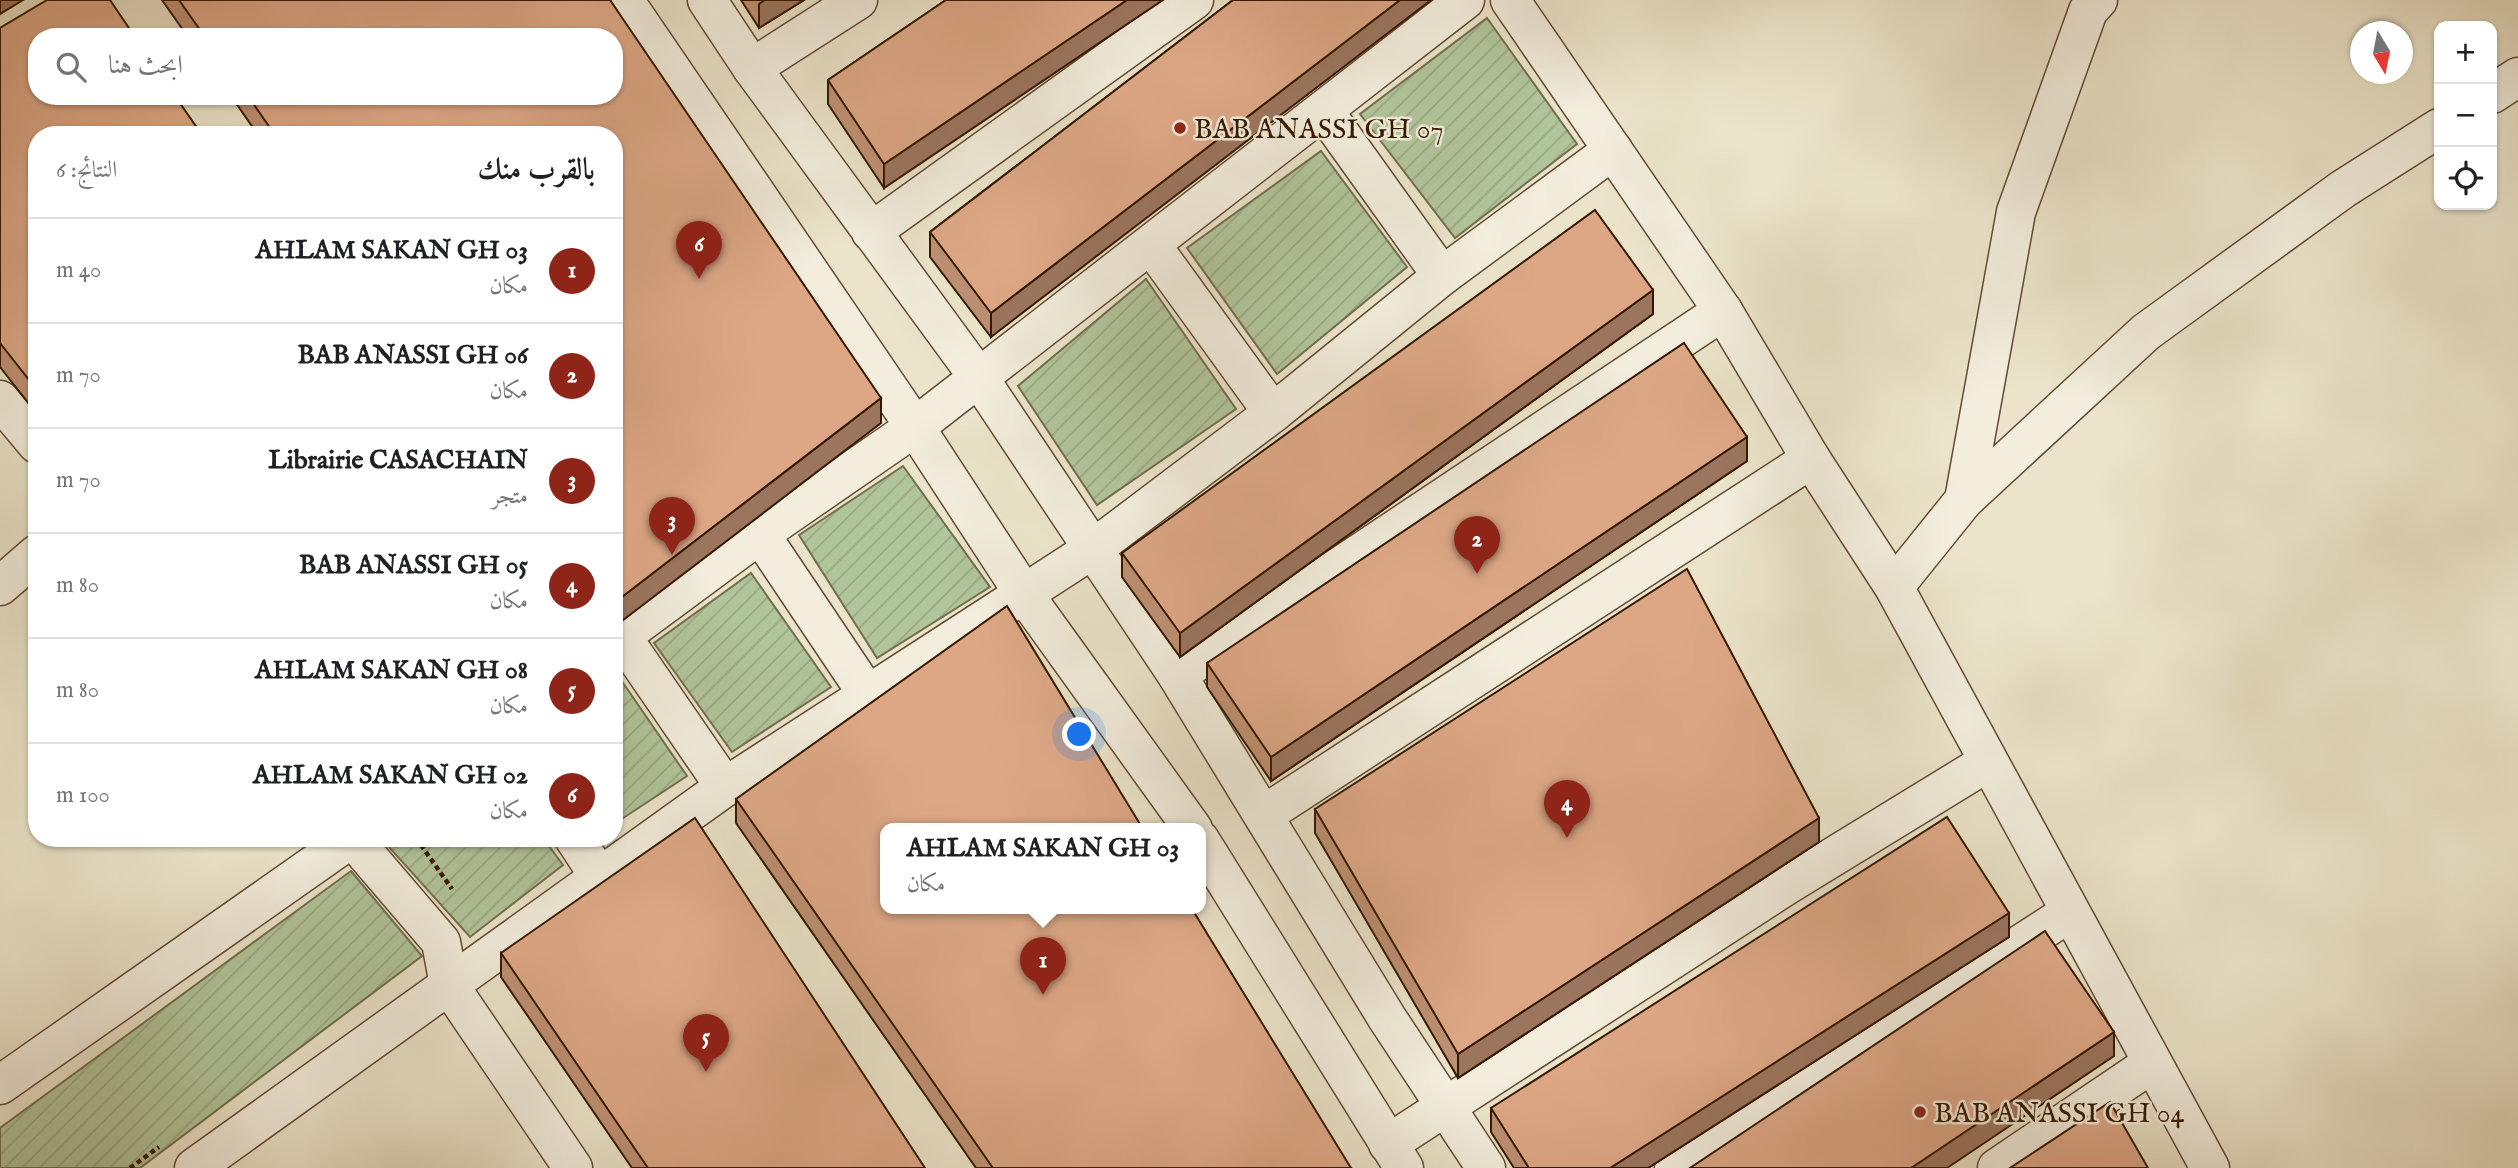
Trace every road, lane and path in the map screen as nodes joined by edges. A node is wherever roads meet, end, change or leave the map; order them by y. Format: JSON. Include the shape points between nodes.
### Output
{"nodes":[{"id":1,"x":624,"y":0,"type":"edge"},
{"id":2,"x":707,"y":0,"type":"edge"},
{"id":3,"x":858,"y":0,"type":"edge"},
{"id":4,"x":1194,"y":0,"type":"edge"},
{"id":5,"x":1465,"y":0,"type":"edge"},
{"id":6,"x":1510,"y":0,"type":"edge"},
{"id":7,"x":2098,"y":0,"type":"edge"},
{"id":8,"x":752,"y":68,"type":"junction"},
{"id":9,"x":2518,"y":77,"type":"edge"},
{"id":10,"x":2497,"y":91,"type":"edge"},
{"id":11,"x":1324,"y":111,"type":"junction"},
{"id":12,"x":2434,"y":131,"type":"edge"},
{"id":13,"x":1614,"y":150,"type":"junction"},
{"id":14,"x":872,"y":232,"type":"junction"},
{"id":15,"x":1152,"y":246,"type":"junction"},
{"id":16,"x":1442,"y":276,"type":"junction"},
{"id":17,"x":1723,"y":311,"type":"junction"},
{"id":18,"x":979,"y":378,"type":"junction"},
{"id":19,"x":0,"y":400,"type":"edge"},
{"id":20,"x":1273,"y":413,"type":"junction"},
{"id":21,"x":915,"y":427,"type":"junction"},
{"id":22,"x":28,"y":433,"type":"edge"},
{"id":23,"x":1811,"y":459,"type":"junction"},
{"id":24,"x":1964,"y":500,"type":"junction"},
{"id":25,"x":760,"y":534,"type":"junction"},
{"id":26,"x":1093,"y":550,"type":"junction"},
{"id":27,"x":28,"y":562,"type":"edge"},
{"id":28,"x":0,"y":586,"type":"edge"},
{"id":29,"x":1894,"y":587,"type":"junction"},
{"id":30,"x":1024,"y":594,"type":"junction"},
{"id":31,"x":623,"y":635,"type":"edge"},
{"id":32,"x":623,"y":646,"type":"edge"},
{"id":33,"x":1177,"y":675,"type":"junction"},
{"id":34,"x":868,"y":695,"type":"junction"},
{"id":35,"x":1988,"y":762,"type":"junction"},
{"id":36,"x":724,"y":788,"type":"junction"},
{"id":37,"x":1265,"y":814,"type":"junction"},
{"id":38,"x":1189,"y":823,"type":"edge"},
{"id":39,"x":339,"y":847,"type":"edge"},
{"id":40,"x":360,"y":847,"type":"edge"},
{"id":41,"x":422,"y":847,"type":"edge"},
{"id":42,"x":580,"y":847,"type":"edge"},
{"id":43,"x":1206,"y":850,"type":"edge"},
{"id":44,"x":599,"y":876,"type":"junction"},
{"id":45,"x":453,"y":890,"type":"dead end"},
{"id":46,"x":2069,"y":913,"type":"junction"},
{"id":47,"x":449,"y":985,"type":"junction"},
{"id":48,"x":2151,"y":1064,"type":"junction"},
{"id":49,"x":0,"y":1085,"type":"edge"},
{"id":50,"x":1446,"y":1106,"type":"junction"},
{"id":51,"x":1396,"y":1156,"type":"edge"},
{"id":52,"x":194,"y":1168,"type":"edge"},
{"id":53,"x":573,"y":1168,"type":"edge"},
{"id":54,"x":1486,"y":1168,"type":"edge"},
{"id":55,"x":1674,"y":1168,"type":"edge"},
{"id":56,"x":1997,"y":1168,"type":"edge"},
{"id":57,"x":2210,"y":1168,"type":"edge"}],
"edges":[{"from":1,"to":21,"type":"street"},
{"from":2,"to":8,"type":"street"},
{"from":3,"to":8,"type":"street"},
{"from":4,"to":14,"type":"street"},
{"from":5,"to":11,"type":"street"},
{"from":6,"to":13,"type":"street"},
{"from":7,"to":24,"type":"street","via":[[2088,11],[2016,212]]},
{"from":8,"to":14,"type":"street"},
{"from":9,"to":10,"type":"street"},
{"from":11,"to":15,"type":"street"},
{"from":11,"to":16,"type":"street"},
{"from":12,"to":24,"type":"street","via":[[2343,189],[2146,332]]},
{"from":13,"to":16,"type":"street"},
{"from":13,"to":17,"type":"street"},
{"from":14,"to":18,"type":"street"},
{"from":15,"to":18,"type":"street"},
{"from":15,"to":20,"type":"street"},
{"from":16,"to":20,"type":"street"},
{"from":17,"to":23,"type":"street"},
{"from":17,"to":33,"type":"street"},
{"from":18,"to":21,"type":"street"},
{"from":18,"to":26,"type":"street"},
{"from":19,"to":22,"type":"street"},
{"from":20,"to":26,"type":"street"},
{"from":21,"to":25,"type":"street"},
{"from":21,"to":30,"type":"street"},
{"from":23,"to":29,"type":"street"},
{"from":23,"to":37,"type":"street"},
{"from":24,"to":29,"type":"street"},
{"from":25,"to":31,"type":"street"},
{"from":25,"to":34,"type":"street"},
{"from":26,"to":30,"type":"street"},
{"from":26,"to":33,"type":"street"},
{"from":27,"to":28,"type":"street"},
{"from":29,"to":35,"type":"street"},
{"from":30,"to":34,"type":"street"},
{"from":30,"to":38,"type":"street"},
{"from":32,"to":36,"type":"street"},
{"from":33,"to":37,"type":"street"},
{"from":34,"to":36,"type":"street"},
{"from":35,"to":46,"type":"street"},
{"from":35,"to":50,"type":"street","via":[[1787,885]]},
{"from":36,"to":44,"type":"street"},
{"from":37,"to":50,"type":"street","via":[[1387,1018]]},
{"from":39,"to":49,"type":"street"},
{"from":40,"to":47,"type":"street","via":[[441,942]]},
{"from":41,"to":45,"type":"path"},
{"from":42,"to":44,"type":"street"},
{"from":43,"to":51,"type":"street"},
{"from":44,"to":47,"type":"street"},
{"from":46,"to":48,"type":"street"},
{"from":46,"to":55,"type":"street"},
{"from":47,"to":52,"type":"street"},
{"from":47,"to":53,"type":"street"},
{"from":48,"to":56,"type":"street"},
{"from":48,"to":57,"type":"street"},
{"from":50,"to":51,"type":"street"},
{"from":50,"to":54,"type":"street"}]}
